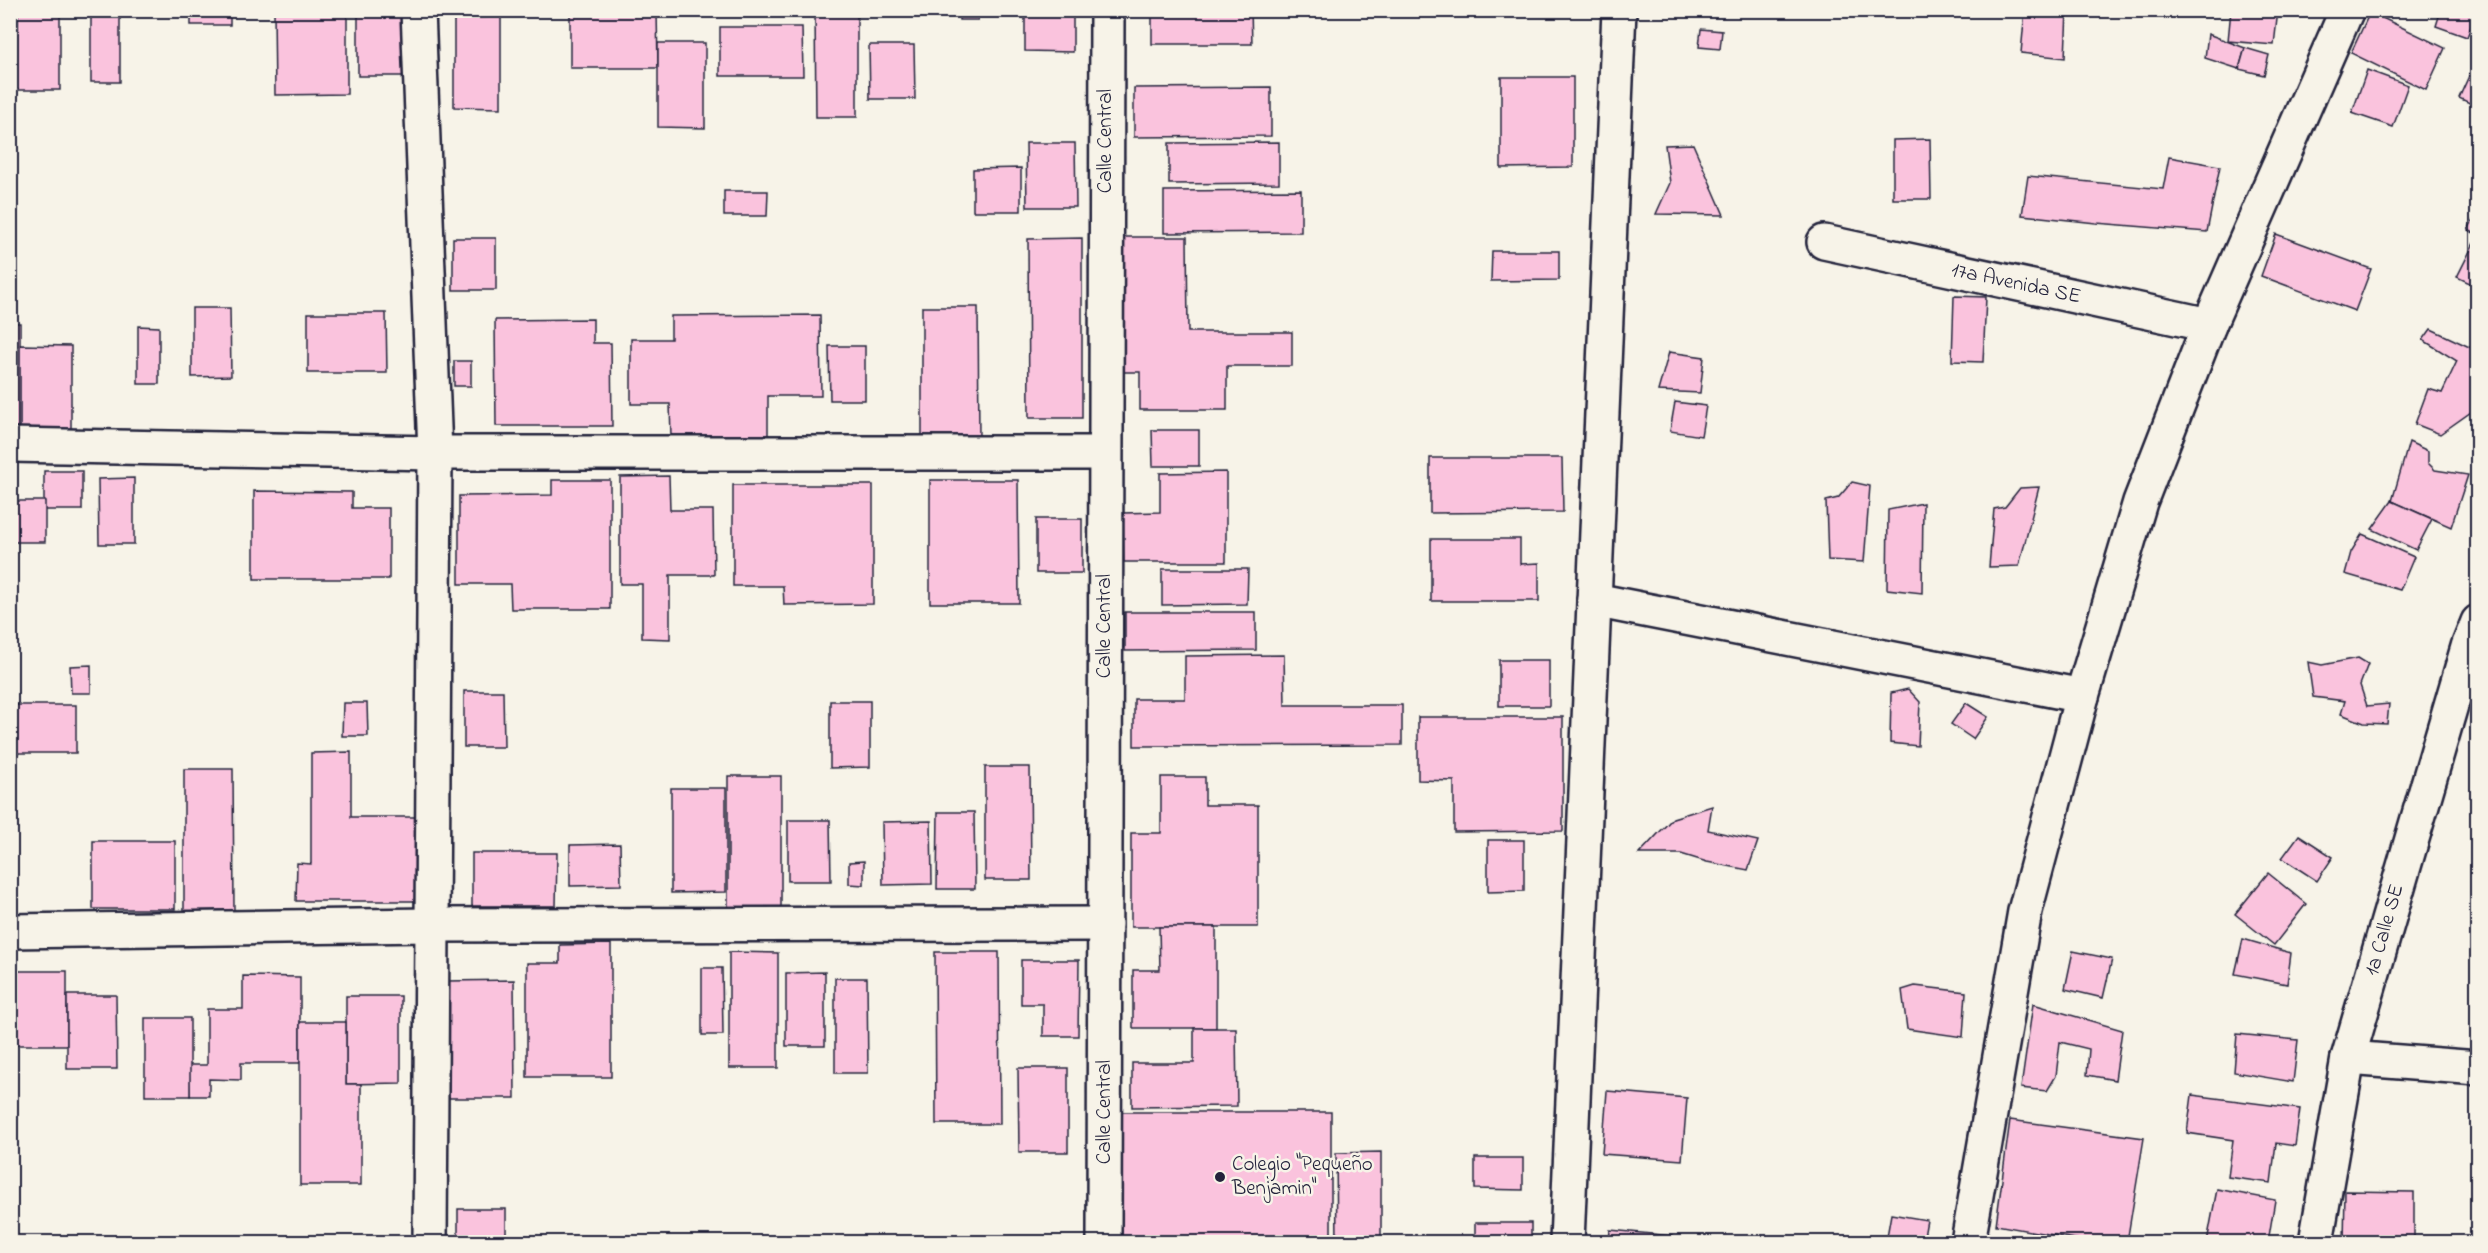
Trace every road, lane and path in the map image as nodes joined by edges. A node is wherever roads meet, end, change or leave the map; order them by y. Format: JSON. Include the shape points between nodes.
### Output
{"nodes":[{"id":1,"x":418,"y":10,"type":"edge"},
{"id":2,"x":1107,"y":10,"type":"edge"},
{"id":3,"x":1619,"y":10,"type":"edge"},
{"id":4,"x":2347,"y":10,"type":"edge"},
{"id":5,"x":1824,"y":242,"type":"dead end"},
{"id":6,"x":2209,"y":325,"type":"junction"},
{"id":7,"x":10,"y":445,"type":"edge"},
{"id":8,"x":435,"y":453,"type":"junction"},
{"id":9,"x":1105,"y":453,"type":"junction"},
{"id":10,"x":1594,"y":600,"type":"junction"},
{"id":11,"x":2474,"y":639,"type":"edge"},
{"id":12,"x":2082,"y":696,"type":"junction"},
{"id":13,"x":1106,"y":924,"type":"junction"},
{"id":14,"x":430,"y":925,"type":"junction"},
{"id":15,"x":10,"y":931,"type":"edge"},
{"id":16,"x":2348,"y":1059,"type":"junction"},
{"id":17,"x":2478,"y":1068,"type":"edge"},
{"id":18,"x":430,"y":1242,"type":"edge"},
{"id":19,"x":1104,"y":1242,"type":"edge"},
{"id":20,"x":1567,"y":1242,"type":"edge"},
{"id":21,"x":1968,"y":1242,"type":"edge"},
{"id":22,"x":2316,"y":1242,"type":"edge"}],
"edges":[{"from":1,"to":8,"type":"street"},
{"from":2,"to":9,"type":"street","name":"Calle Central"},
{"from":3,"to":10,"type":"street"},
{"from":4,"to":6,"type":"street"},
{"from":5,"to":6,"type":"street","name":"17a Avenida SE"},
{"from":6,"to":12,"type":"street","via":[[2140,502]]},
{"from":7,"to":8,"type":"street"},
{"from":8,"to":9,"type":"street"},
{"from":8,"to":14,"type":"street"},
{"from":9,"to":13,"type":"street","name":"Calle Central"},
{"from":10,"to":12,"type":"street"},
{"from":10,"to":20,"type":"street"},
{"from":11,"to":16,"type":"street","name":"1a Calle SE"},
{"from":12,"to":21,"type":"street","via":[[2025,911]]},
{"from":13,"to":14,"type":"street"},
{"from":13,"to":19,"type":"street","name":"Calle Central"},
{"from":14,"to":15,"type":"street"},
{"from":14,"to":18,"type":"street"},
{"from":16,"to":17,"type":"street"},
{"from":16,"to":22,"type":"street","name":"1a Calle SE"}]}
